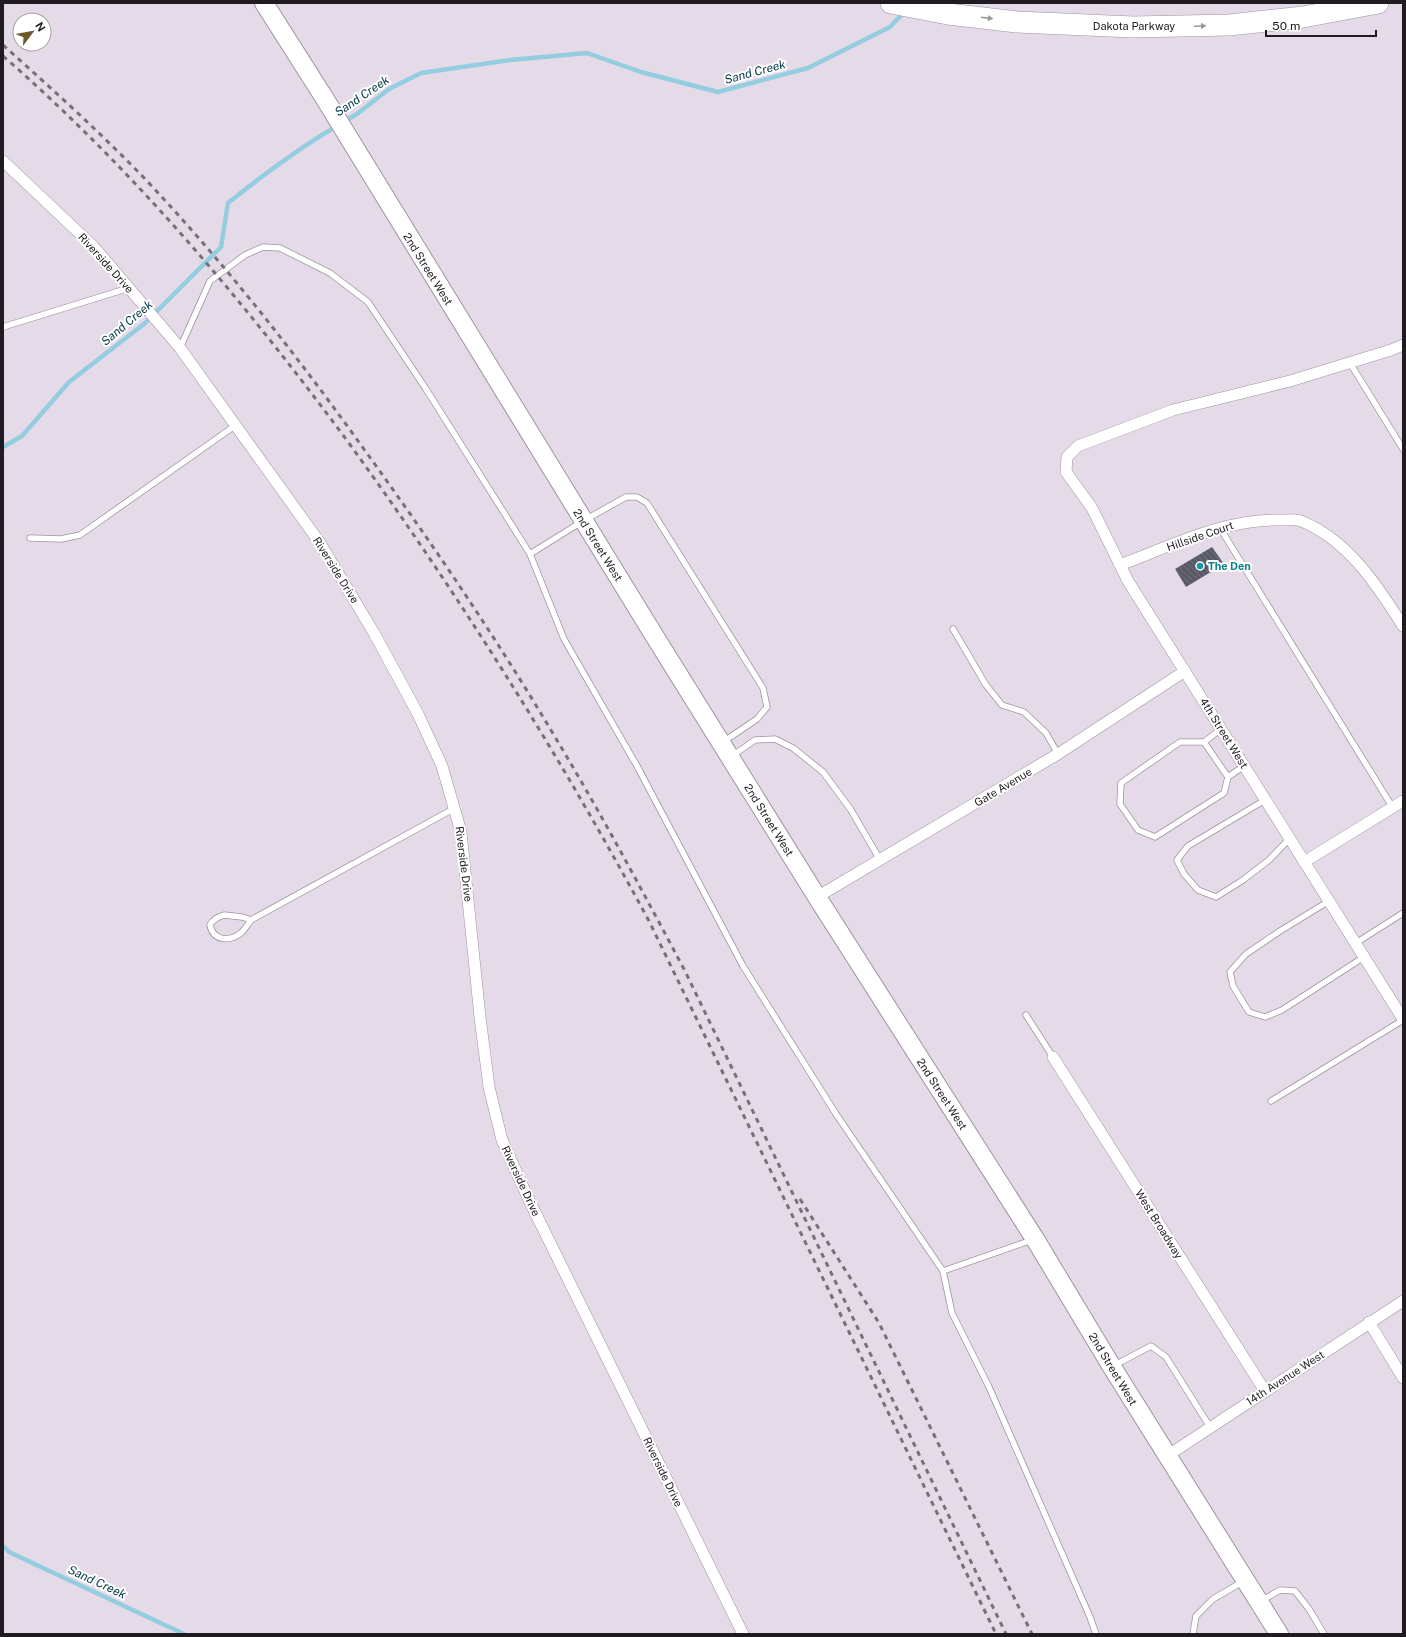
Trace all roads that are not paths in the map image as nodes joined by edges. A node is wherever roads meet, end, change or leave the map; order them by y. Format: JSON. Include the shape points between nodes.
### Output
{"nodes":[{"id":1,"x":264,"y":3,"type":"edge"},
{"id":2,"x":891,"y":3,"type":"edge"},
{"id":3,"x":1378,"y":3,"type":"edge"},
{"id":4,"x":3,"y":161,"type":"edge"},
{"id":5,"x":129,"y":288,"type":"junction"},
{"id":6,"x":3,"y":327,"type":"edge"},
{"id":7,"x":1403,"y":345,"type":"edge"},
{"id":8,"x":180,"y":348,"type":"junction"},
{"id":9,"x":1350,"y":362,"type":"junction"},
{"id":10,"x":236,"y":424,"type":"junction"},
{"id":11,"x":1403,"y":449,"type":"edge"},
{"id":12,"x":583,"y":521,"type":"junction"},
{"id":13,"x":1220,"y":528,"type":"junction"},
{"id":14,"x":30,"y":538,"type":"dead end"},
{"id":15,"x":530,"y":554,"type":"junction"},
{"id":16,"x":1120,"y":565,"type":"junction"},
{"id":17,"x":1403,"y":626,"type":"edge"},
{"id":18,"x":952,"y":629,"type":"dead end"},
{"id":19,"x":1185,"y":671,"type":"junction"},
{"id":20,"x":1221,"y":729,"type":"junction"},
{"id":21,"x":1204,"y":742,"type":"junction"},
{"id":22,"x":726,"y":750,"type":"junction"},
{"id":23,"x":1058,"y":754,"type":"junction"},
{"id":24,"x":1244,"y":766,"type":"junction"},
{"id":25,"x":1228,"y":777,"type":"junction"},
{"id":26,"x":1265,"y":800,"type":"junction"},
{"id":27,"x":1403,"y":801,"type":"edge"},
{"id":28,"x":455,"y":807,"type":"junction"},
{"id":29,"x":1392,"y":808,"type":"junction"},
{"id":30,"x":1290,"y":838,"type":"junction"},
{"id":31,"x":880,"y":860,"type":"junction"},
{"id":32,"x":1304,"y":862,"type":"junction"},
{"id":33,"x":817,"y":897,"type":"junction"},
{"id":34,"x":1329,"y":901,"type":"junction"},
{"id":35,"x":1403,"y":914,"type":"edge"},
{"id":36,"x":251,"y":920,"type":"junction"},
{"id":37,"x":1356,"y":943,"type":"junction"},
{"id":38,"x":1364,"y":957,"type":"junction"},
{"id":39,"x":1026,"y":1015,"type":"dead end"},
{"id":40,"x":1403,"y":1020,"type":"edge"},
{"id":41,"x":1053,"y":1057,"type":"joint"},
{"id":42,"x":1271,"y":1101,"type":"dead end"},
{"id":43,"x":1035,"y":1239,"type":"junction"},
{"id":44,"x":943,"y":1271,"type":"junction"},
{"id":45,"x":1403,"y":1301,"type":"edge"},
{"id":46,"x":1369,"y":1322,"type":"junction"},
{"id":47,"x":1112,"y":1367,"type":"junction"},
{"id":48,"x":1403,"y":1378,"type":"edge"},
{"id":49,"x":1265,"y":1391,"type":"junction"},
{"id":50,"x":1210,"y":1427,"type":"junction"},
{"id":51,"x":1167,"y":1456,"type":"junction"},
{"id":52,"x":1245,"y":1581,"type":"junction"},
{"id":53,"x":1259,"y":1602,"type":"junction"},
{"id":54,"x":743,"y":1634,"type":"edge"},
{"id":55,"x":1096,"y":1634,"type":"edge"},
{"id":56,"x":1193,"y":1634,"type":"edge"},
{"id":57,"x":1279,"y":1634,"type":"edge"},
{"id":58,"x":1324,"y":1634,"type":"edge"}],
"edges":[{"from":1,"to":12,"type":"main road","name":"2nd Street West"},
{"from":2,"to":3,"type":"highway","name":"Dakota Parkway","one_way":true,"via":[[948,14],[1017,22],[1141,27],[1229,25],[1303,17]]},
{"from":4,"to":5,"type":"street","name":"Riverside Drive","via":[[94,248]]},
{"from":5,"to":6,"type":"lane"},
{"from":5,"to":8,"type":"street","name":"Riverside Drive"},
{"from":7,"to":9,"type":"street"},
{"from":8,"to":10,"type":"street","name":"Riverside Drive"},
{"from":8,"to":15,"type":"lane","via":[[210,281],[245,255],[263,247],[280,248],[330,273],[368,302],[426,388]]},
{"from":9,"to":11,"type":"lane"},
{"from":9,"to":16,"type":"street","name":"4th Street West","via":[[1290,381],[1173,410],[1078,446],[1067,457],[1066,472],[1092,508]]},
{"from":10,"to":14,"type":"lane","via":[[80,535],[62,539]]},
{"from":10,"to":28,"type":"street","name":"Riverside Drive","via":[[312,530],[374,632],[434,747]]},
{"from":12,"to":15,"type":"lane"},
{"from":12,"to":22,"type":"main road","name":"2nd Street West"},
{"from":12,"to":22,"type":"lane","via":[[626,497],[637,497],[646,503],[763,688],[768,707]]},
{"from":13,"to":16,"type":"street","name":"Hillside Court"},
{"from":13,"to":17,"type":"street","name":"Hillside Court","via":[[1265,519],[1299,520],[1324,533],[1348,551]]},
{"from":13,"to":29,"type":"lane"},
{"from":15,"to":44,"type":"lane","via":[[564,639],[637,766],[743,966],[836,1114]]},
{"from":16,"to":19,"type":"street","name":"4th Street West"},
{"from":18,"to":23,"type":"lane","via":[[986,685],[1002,705],[1024,712],[1046,733]]},
{"from":19,"to":20,"type":"street","name":"4th Street West"},
{"from":19,"to":23,"type":"street","name":"Gate Avenue"},
{"from":20,"to":21,"type":"lane"},
{"from":20,"to":24,"type":"street","name":"4th Street West"},
{"from":21,"to":25,"type":"lane"},
{"from":21,"to":25,"type":"lane","via":[[1180,742],[1121,783],[1120,804],[1138,830],[1155,837],[1224,793]]},
{"from":22,"to":31,"type":"lane","via":[[755,740],[775,739],[793,748],[823,772],[851,810]]},
{"from":22,"to":33,"type":"main road","name":"2nd Street West"},
{"from":23,"to":31,"type":"street","name":"Gate Avenue"},
{"from":24,"to":25,"type":"lane"},
{"from":24,"to":26,"type":"street","name":"4th Street West"},
{"from":26,"to":30,"type":"street","name":"4th Street West"},
{"from":26,"to":30,"type":"lane","via":[[1188,846],[1177,860],[1184,874],[1198,890],[1216,897],[1269,860]]},
{"from":27,"to":29,"type":"street"},
{"from":28,"to":36,"type":"lane"},
{"from":28,"to":54,"type":"street","name":"Riverside Drive","via":[[461,832],[489,1087],[502,1140],[529,1200]]},
{"from":29,"to":32,"type":"street"},
{"from":30,"to":32,"type":"street","name":"4th Street West"},
{"from":31,"to":33,"type":"street","name":"Gate Avenue"},
{"from":32,"to":34,"type":"street","name":"4th Street West"},
{"from":33,"to":43,"type":"main road","name":"2nd Street West"},
{"from":34,"to":37,"type":"street","name":"4th Street West"},
{"from":34,"to":38,"type":"lane","via":[[1246,954],[1230,972],[1233,986],[1249,1012],[1265,1017],[1282,1010]]},
{"from":35,"to":37,"type":"lane"},
{"from":36,"to":36,"type":"lane","via":[[242,932],[228,938],[216,937],[211,931],[212,921],[224,915]]},
{"from":37,"to":38,"type":"street","name":"4th Street West"},
{"from":38,"to":40,"type":"street","name":"4th Street West"},
{"from":39,"to":41,"type":"lane"},
{"from":40,"to":42,"type":"lane"},
{"from":41,"to":49,"type":"street","name":"West Broadway"},
{"from":43,"to":44,"type":"lane"},
{"from":43,"to":47,"type":"main road","name":"2nd Street West"},
{"from":44,"to":55,"type":"lane","via":[[952,1314],[988,1387]]},
{"from":45,"to":46,"type":"street","name":"14th Avenue West"},
{"from":46,"to":48,"type":"street"},
{"from":46,"to":49,"type":"street","name":"14th Avenue West"},
{"from":47,"to":50,"type":"lane","via":[[1150,1346],[1166,1357]]},
{"from":47,"to":51,"type":"main road","name":"2nd Street West"},
{"from":49,"to":50,"type":"street","name":"14th Avenue West"},
{"from":50,"to":51,"type":"street","name":"14th Avenue West"},
{"from":51,"to":52,"type":"main road","name":"2nd Street West"},
{"from":52,"to":53,"type":"main road","name":"2nd Street West"},
{"from":52,"to":56,"type":"lane","via":[[1214,1599],[1196,1616]]},
{"from":53,"to":57,"type":"main road","name":"2nd Street West"},
{"from":53,"to":58,"type":"lane","via":[[1280,1590],[1295,1591]]}]}
